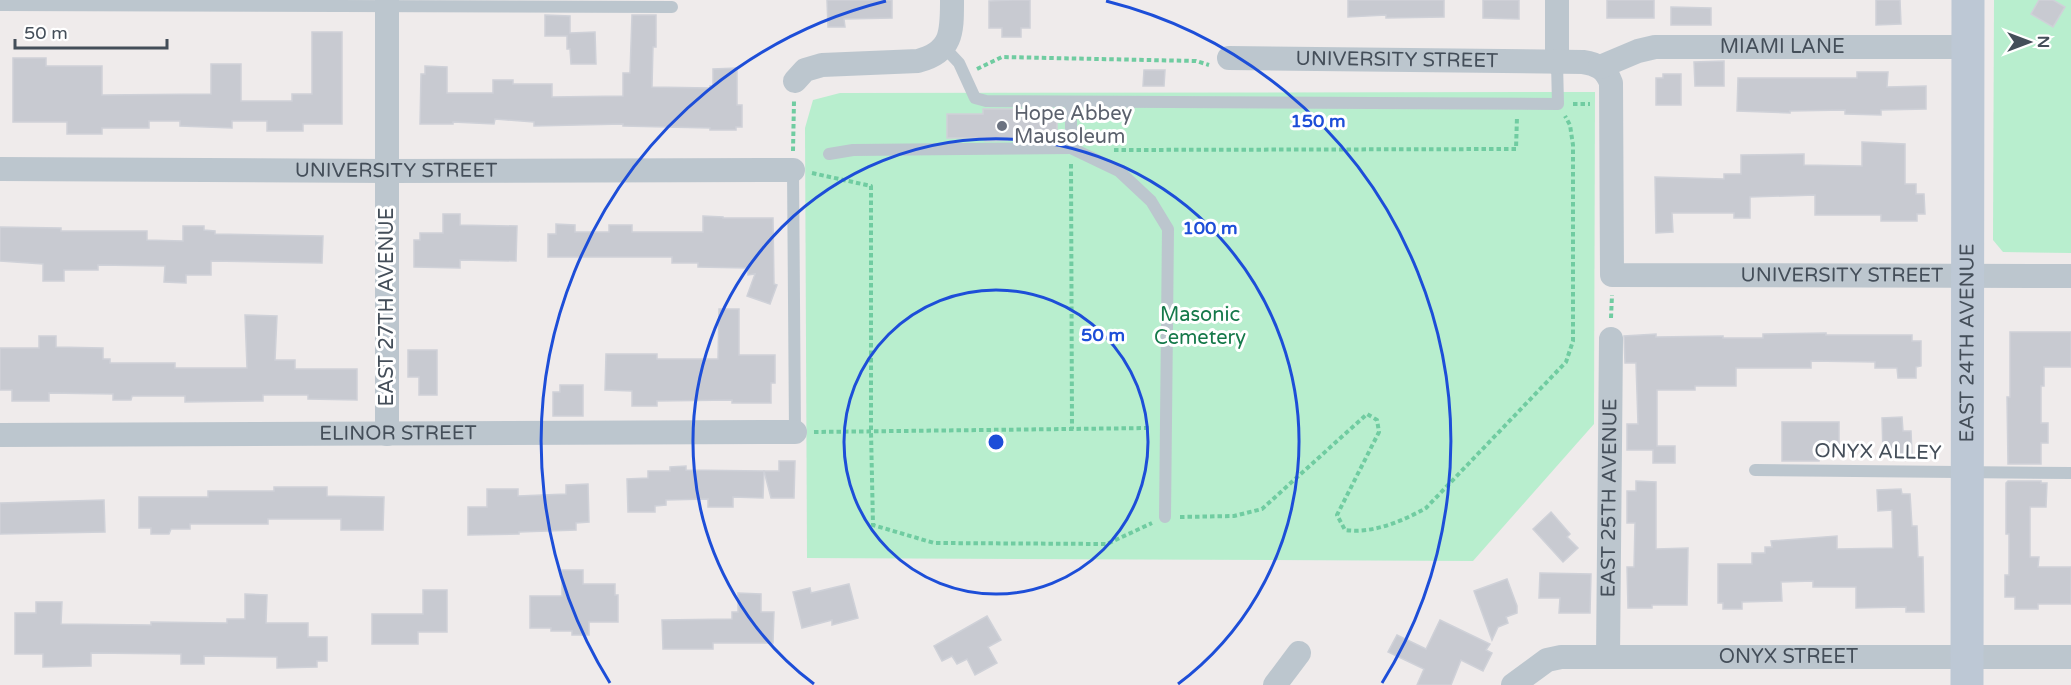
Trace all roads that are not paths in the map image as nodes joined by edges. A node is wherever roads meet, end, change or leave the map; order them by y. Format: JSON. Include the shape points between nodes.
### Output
{"nodes":[{"id":1,"x":952,"y":0,"type":"edge"},
{"id":2,"x":1557,"y":0,"type":"edge"},
{"id":3,"x":1968,"y":0,"type":"edge"},
{"id":4,"x":387,"y":3,"type":"edge"},
{"id":5,"x":0,"y":5,"type":"edge"},
{"id":6,"x":672,"y":7,"type":"dead end"},
{"id":7,"x":1968,"y":47,"type":"junction"},
{"id":8,"x":944,"y":48,"type":"junction"},
{"id":9,"x":1234,"y":58,"type":"road end"},
{"id":10,"x":1557,"y":63,"type":"junction"},
{"id":11,"x":1600,"y":67,"type":"junction"},
{"id":12,"x":795,"y":81,"type":"road end"},
{"id":13,"x":1071,"y":103,"type":"junction"},
{"id":14,"x":1071,"y":148,"type":"junction"},
{"id":15,"x":829,"y":154,"type":"dead end"},
{"id":16,"x":0,"y":169,"type":"edge"},
{"id":17,"x":793,"y":170,"type":"joint"},
{"id":18,"x":387,"y":171,"type":"junction"},
{"id":19,"x":1967,"y":276,"type":"junction"},
{"id":20,"x":2071,"y":276,"type":"edge"},
{"id":21,"x":1611,"y":339,"type":"road end"},
{"id":22,"x":795,"y":432,"type":"joint"},
{"id":23,"x":387,"y":434,"type":"junction"},
{"id":24,"x":0,"y":435,"type":"edge"},
{"id":25,"x":1755,"y":470,"type":"dead end"},
{"id":26,"x":1967,"y":473,"type":"junction"},
{"id":27,"x":2071,"y":473,"type":"edge"},
{"id":28,"x":1165,"y":517,"type":"road end"},
{"id":29,"x":1299,"y":653,"type":"dead end"},
{"id":30,"x":1608,"y":657,"type":"junction"},
{"id":31,"x":2071,"y":657,"type":"edge"},
{"id":32,"x":1967,"y":671,"type":"edge"},
{"id":33,"x":1539,"y":675,"type":"edge"},
{"id":34,"x":1275,"y":685,"type":"edge"},
{"id":35,"x":1513,"y":685,"type":"edge"}],
"edges":[{"from":1,"to":8,"type":"street","via":[[951,27]]},
{"from":2,"to":10,"type":"street"},
{"from":3,"to":7,"type":"street","name":"EAST 24TH AVENUE"},
{"from":4,"to":5,"type":"lane"},
{"from":4,"to":6,"type":"lane"},
{"from":4,"to":18,"type":"street","name":"EAST 27TH AVENUE"},
{"from":7,"to":11,"type":"street","name":"MIAMI LANE","via":[[1655,47]]},
{"from":7,"to":19,"type":"street","name":"EAST 24TH AVENUE"},
{"from":8,"to":12,"type":"street","via":[[918,61],[822,64],[805,70]]},
{"from":8,"to":13,"type":"lane","via":[[959,63],[975,98]]},
{"from":9,"to":10,"type":"street","name":"UNIVERSITY STREET"},
{"from":10,"to":11,"type":"street","name":"UNIVERSITY STREET","via":[[1583,62]]},
{"from":10,"to":13,"type":"lane","via":[[1558,104]]},
{"from":11,"to":19,"type":"street","name":"UNIVERSITY STREET","via":[[1611,83],[1612,275]]},
{"from":13,"to":14,"type":"lane"},
{"from":14,"to":15,"type":"lane","via":[[853,150]]},
{"from":14,"to":28,"type":"lane","via":[[1119,171],[1151,201],[1168,229]]},
{"from":16,"to":18,"type":"street","name":"UNIVERSITY STREET"},
{"from":17,"to":18,"type":"street","name":"UNIVERSITY STREET"},
{"from":17,"to":22,"type":"lane"},
{"from":18,"to":23,"type":"street","name":"EAST 27TH AVENUE"},
{"from":19,"to":20,"type":"street","name":"UNIVERSITY STREET"},
{"from":19,"to":26,"type":"street","name":"EAST 24TH AVENUE"},
{"from":21,"to":30,"type":"street","name":"EAST 25TH AVENUE"},
{"from":22,"to":23,"type":"street","name":"ELINOR STREET"},
{"from":23,"to":24,"type":"street","name":"ELINOR STREET"},
{"from":25,"to":26,"type":"lane","name":"ONYX ALLEY"},
{"from":26,"to":27,"type":"lane","name":"ONYX ALLEY"},
{"from":26,"to":32,"type":"street","name":"EAST 24TH AVENUE"},
{"from":29,"to":34,"type":"street"},
{"from":30,"to":32,"type":"street","name":"ONYX STREET"},
{"from":30,"to":33,"type":"street","name":"ONYX STREET","via":[[1552,657]]},
{"from":31,"to":32,"type":"street","name":"ONYX STREET"},
{"from":33,"to":35,"type":"street","name":"ONYX STREET"}]}
